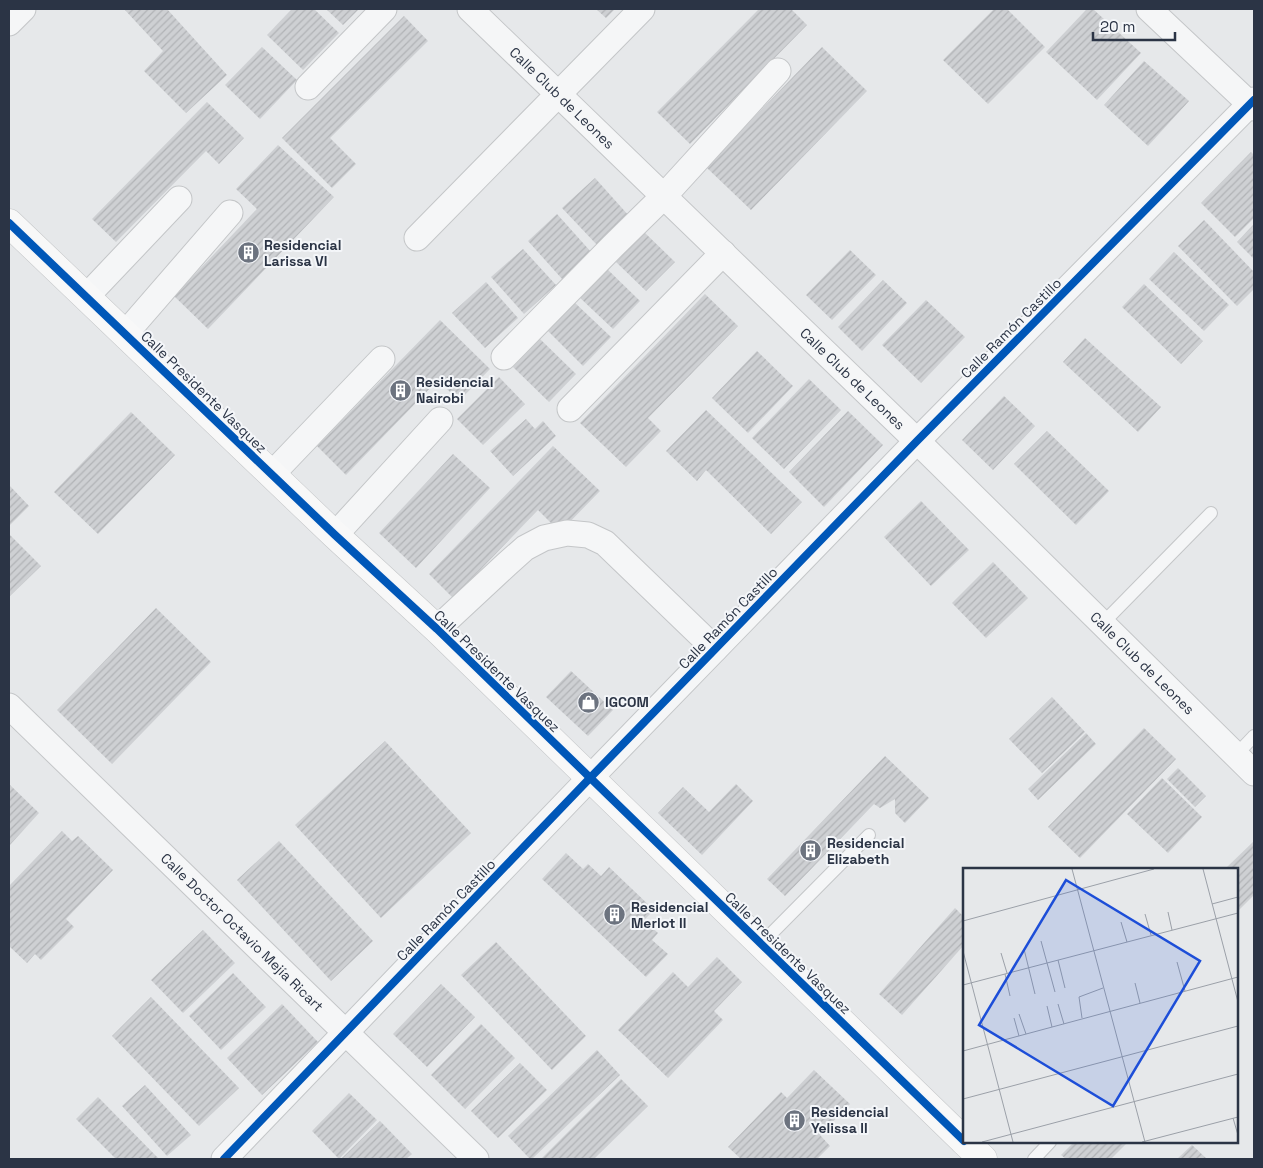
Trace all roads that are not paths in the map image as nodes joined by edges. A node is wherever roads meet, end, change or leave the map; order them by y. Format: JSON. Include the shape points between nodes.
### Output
{"nodes":[{"id":1,"x":23,"y":9,"type":"edge"},
{"id":2,"x":384,"y":9,"type":"edge"},
{"id":3,"x":470,"y":9,"type":"edge"},
{"id":4,"x":642,"y":9,"type":"edge"},
{"id":5,"x":1149,"y":9,"type":"edge"},
{"id":6,"x":9,"y":24,"type":"edge"},
{"id":7,"x":778,"y":71,"type":"dead end"},
{"id":8,"x":308,"y":87,"type":"dead end"},
{"id":9,"x":558,"y":94,"type":"junction"},
{"id":10,"x":1253,"y":104,"type":"edge"},
{"id":11,"x":664,"y":196,"type":"junction"},
{"id":12,"x":179,"y":199,"type":"dead end"},
{"id":13,"x":230,"y":213,"type":"dead end"},
{"id":14,"x":9,"y":223,"type":"edge"},
{"id":15,"x":417,"y":238,"type":"dead end"},
{"id":16,"x":723,"y":253,"type":"junction"},
{"id":17,"x":86,"y":297,"type":"junction"},
{"id":18,"x":125,"y":334,"type":"junction"},
{"id":19,"x":504,"y":357,"type":"dead end"},
{"id":20,"x":382,"y":359,"type":"dead end"},
{"id":21,"x":570,"y":409,"type":"dead end"},
{"id":22,"x":440,"y":420,"type":"dead end"},
{"id":23,"x":918,"y":440,"type":"junction"},
{"id":24,"x":272,"y":474,"type":"junction"},
{"id":25,"x":1211,"y":513,"type":"dead end"},
{"id":26,"x":335,"y":534,"type":"junction"},
{"id":27,"x":1102,"y":623,"type":"junction"},
{"id":28,"x":438,"y":629,"type":"junction"},
{"id":29,"x":715,"y":649,"type":"junction"},
{"id":30,"x":9,"y":706,"type":"edge"},
{"id":31,"x":1254,"y":736,"type":"edge"},
{"id":32,"x":1236,"y":755,"type":"junction"},
{"id":33,"x":1254,"y":773,"type":"edge"},
{"id":34,"x":590,"y":778,"type":"junction"},
{"id":35,"x":870,"y":835,"type":"dead end"},
{"id":36,"x":760,"y":944,"type":"junction"},
{"id":37,"x":346,"y":1032,"type":"junction"},
{"id":38,"x":963,"y":1139,"type":"edge"},
{"id":39,"x":967,"y":1143,"type":"edge"},
{"id":40,"x":1049,"y":1143,"type":"edge"},
{"id":41,"x":224,"y":1159,"type":"edge"},
{"id":42,"x":476,"y":1159,"type":"edge"},
{"id":43,"x":983,"y":1159,"type":"edge"},
{"id":44,"x":1034,"y":1159,"type":"edge"}],
"edges":[{"from":1,"to":6,"type":"street"},
{"from":2,"to":8,"type":"street"},
{"from":3,"to":9,"type":"street","name":"Calle Club de Leones"},
{"from":4,"to":9,"type":"street"},
{"from":5,"to":10,"type":"street"},
{"from":7,"to":11,"type":"street"},
{"from":9,"to":11,"type":"street","name":"Calle Club de Leones"},
{"from":9,"to":15,"type":"street"},
{"from":10,"to":23,"type":"street","name":"Calle Ramón Castillo"},
{"from":11,"to":16,"type":"street","name":"Calle Club de Leones"},
{"from":11,"to":19,"type":"street"},
{"from":12,"to":17,"type":"street"},
{"from":13,"to":18,"type":"street"},
{"from":14,"to":17,"type":"street","name":"Calle Presidente Vasquez"},
{"from":16,"to":21,"type":"street"},
{"from":16,"to":23,"type":"street","name":"Calle Club de Leones"},
{"from":17,"to":18,"type":"street","name":"Calle Presidente Vasquez"},
{"from":18,"to":24,"type":"street","name":"Calle Presidente Vasquez"},
{"from":20,"to":24,"type":"street"},
{"from":22,"to":26,"type":"street"},
{"from":23,"to":27,"type":"street","name":"Calle Club de Leones"},
{"from":23,"to":29,"type":"street","name":"Calle Ramón Castillo"},
{"from":24,"to":26,"type":"street","name":"Calle Presidente Vasquez"},
{"from":25,"to":27,"type":"lane"},
{"from":26,"to":28,"type":"street","name":"Calle Presidente Vasquez"},
{"from":27,"to":32,"type":"street","name":"Calle Club de Leones"},
{"from":28,"to":29,"type":"street","via":[[526,548],[544,538],[567,533],[588,535],[605,542]]},
{"from":28,"to":34,"type":"street","name":"Calle Presidente Vasquez"},
{"from":29,"to":34,"type":"street","name":"Calle Ramón Castillo"},
{"from":30,"to":37,"type":"street","name":"Calle Doctor Octavio Mejía Ricart"},
{"from":31,"to":32,"type":"lane"},
{"from":32,"to":33,"type":"street","name":"Calle Club de Leones"},
{"from":34,"to":36,"type":"street","name":"Calle Presidente Vasquez"},
{"from":34,"to":37,"type":"street","name":"Calle Ramón Castillo"},
{"from":35,"to":36,"type":"lane"},
{"from":36,"to":38,"type":"street","name":"Calle Presidente Vasquez"},
{"from":37,"to":41,"type":"street","name":"Calle Ramón Castillo"},
{"from":37,"to":42,"type":"street","name":"Calle Doctor Octavio Mejía Ricart"},
{"from":39,"to":43,"type":"street","name":"Calle Presidente Vasquez"},
{"from":40,"to":44,"type":"lane"}]}
